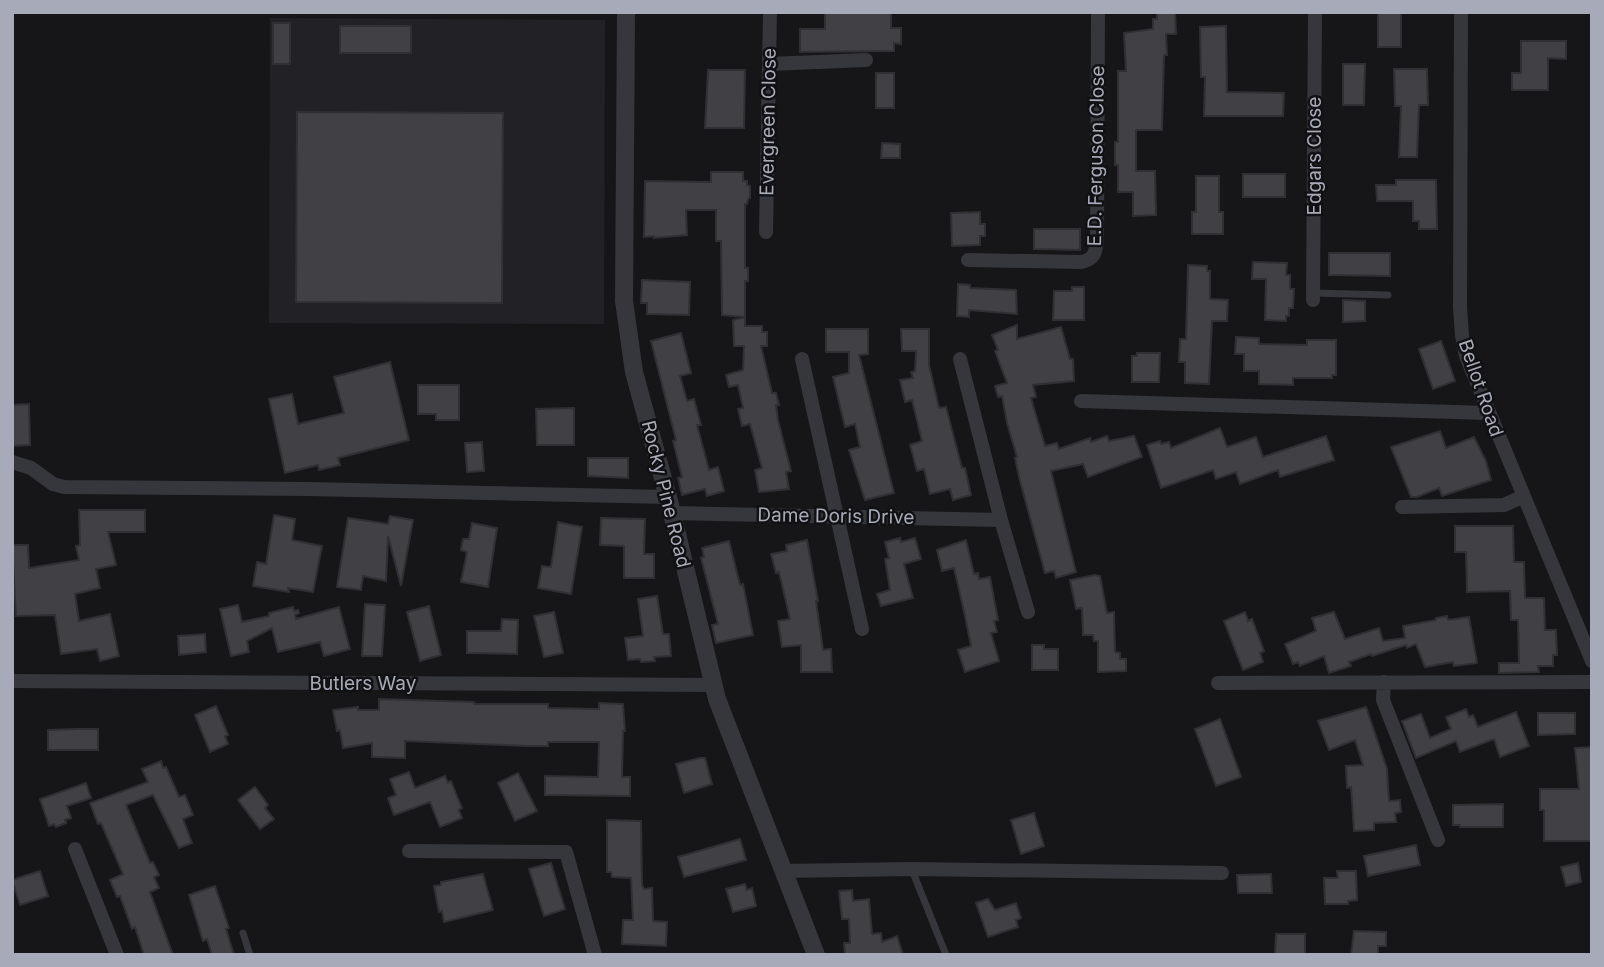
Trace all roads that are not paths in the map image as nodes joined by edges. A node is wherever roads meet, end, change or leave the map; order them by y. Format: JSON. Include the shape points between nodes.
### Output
{"nodes":[{"id":1,"x":626,"y":12,"type":"edge"},
{"id":2,"x":770,"y":12,"type":"edge"},
{"id":3,"x":1098,"y":12,"type":"edge"},
{"id":4,"x":1315,"y":12,"type":"edge"},
{"id":5,"x":1461,"y":12,"type":"edge"},
{"id":6,"x":866,"y":60,"type":"dead end"},
{"id":7,"x":769,"y":64,"type":"junction"},
{"id":8,"x":766,"y":232,"type":"dead end"},
{"id":9,"x":968,"y":260,"type":"dead end"},
{"id":10,"x":1388,"y":295,"type":"dead end"},
{"id":11,"x":1313,"y":296,"type":"joint"},
{"id":12,"x":802,"y":359,"type":"dead end"},
{"id":13,"x":960,"y":359,"type":"dead end"},
{"id":14,"x":1081,"y":401,"type":"dead end"},
{"id":15,"x":1488,"y":413,"type":"junction"},
{"id":16,"x":12,"y":462,"type":"edge"},
{"id":17,"x":1522,"y":497,"type":"junction"},
{"id":18,"x":670,"y":505,"type":"junction"},
{"id":19,"x":1402,"y":508,"type":"dead end"},
{"id":20,"x":837,"y":516,"type":"junction"},
{"id":21,"x":1001,"y":520,"type":"junction"},
{"id":22,"x":1028,"y":612,"type":"dead end"},
{"id":23,"x":862,"y":629,"type":"dead end"},
{"id":24,"x":1592,"y":661,"type":"edge"},
{"id":25,"x":12,"y":681,"type":"edge"},
{"id":26,"x":1384,"y":682,"type":"junction"},
{"id":27,"x":1592,"y":682,"type":"edge"},
{"id":28,"x":1218,"y":683,"type":"dead end"},
{"id":29,"x":713,"y":685,"type":"junction"},
{"id":30,"x":1438,"y":840,"type":"dead end"},
{"id":31,"x":75,"y":849,"type":"dead end"},
{"id":32,"x":409,"y":851,"type":"dead end"},
{"id":33,"x":911,"y":869,"type":"junction"},
{"id":34,"x":782,"y":871,"type":"junction"},
{"id":35,"x":1222,"y":873,"type":"dead end"},
{"id":36,"x":243,"y":933,"type":"dead end"},
{"id":37,"x":117,"y":955,"type":"edge"},
{"id":38,"x":250,"y":955,"type":"edge"},
{"id":39,"x":595,"y":955,"type":"edge"},
{"id":40,"x":816,"y":955,"type":"edge"},
{"id":41,"x":946,"y":955,"type":"edge"}],
"edges":[{"from":1,"to":18,"type":"street","name":"Rocky Pine Road","via":[[625,320],[634,372]]},
{"from":2,"to":7,"type":"street","name":"Evergreen Close"},
{"from":3,"to":9,"type":"street","name":"E.D. Ferguson Close","via":[[1095,254],[1081,262]]},
{"from":4,"to":11,"type":"street","name":"Edgars Close"},
{"from":5,"to":15,"type":"street","name":"Bellot Road","via":[[1461,324],[1466,356]]},
{"from":6,"to":7,"type":"street"},
{"from":7,"to":8,"type":"street","name":"Evergreen Close"},
{"from":10,"to":11,"type":"lane"},
{"from":12,"to":20,"type":"street"},
{"from":13,"to":21,"type":"street"},
{"from":14,"to":15,"type":"street"},
{"from":15,"to":17,"type":"street","name":"Bellot Road"},
{"from":16,"to":18,"type":"street","name":"Dame Doris Drive","via":[[35,469],[60,487],[322,489]]},
{"from":17,"to":19,"type":"street","via":[[1504,505]]},
{"from":17,"to":24,"type":"street","name":"Bellot Road"},
{"from":18,"to":20,"type":"street","name":"Dame Doris Drive"},
{"from":18,"to":29,"type":"street","name":"Rocky Pine Road"},
{"from":20,"to":21,"type":"street","name":"Dame Doris Drive"},
{"from":20,"to":23,"type":"street"},
{"from":21,"to":22,"type":"street"},
{"from":25,"to":29,"type":"street","name":"Butlers Way"},
{"from":26,"to":27,"type":"street"},
{"from":26,"to":28,"type":"street"},
{"from":26,"to":30,"type":"street","via":[[1383,700]]},
{"from":29,"to":34,"type":"street","name":"Rocky Pine Road"},
{"from":31,"to":37,"type":"street"},
{"from":32,"to":39,"type":"street","via":[[566,852]]},
{"from":33,"to":34,"type":"street"},
{"from":33,"to":35,"type":"street"},
{"from":33,"to":41,"type":"lane"},
{"from":34,"to":40,"type":"street","name":"Rocky Pine Road"},
{"from":36,"to":38,"type":"lane"}]}
